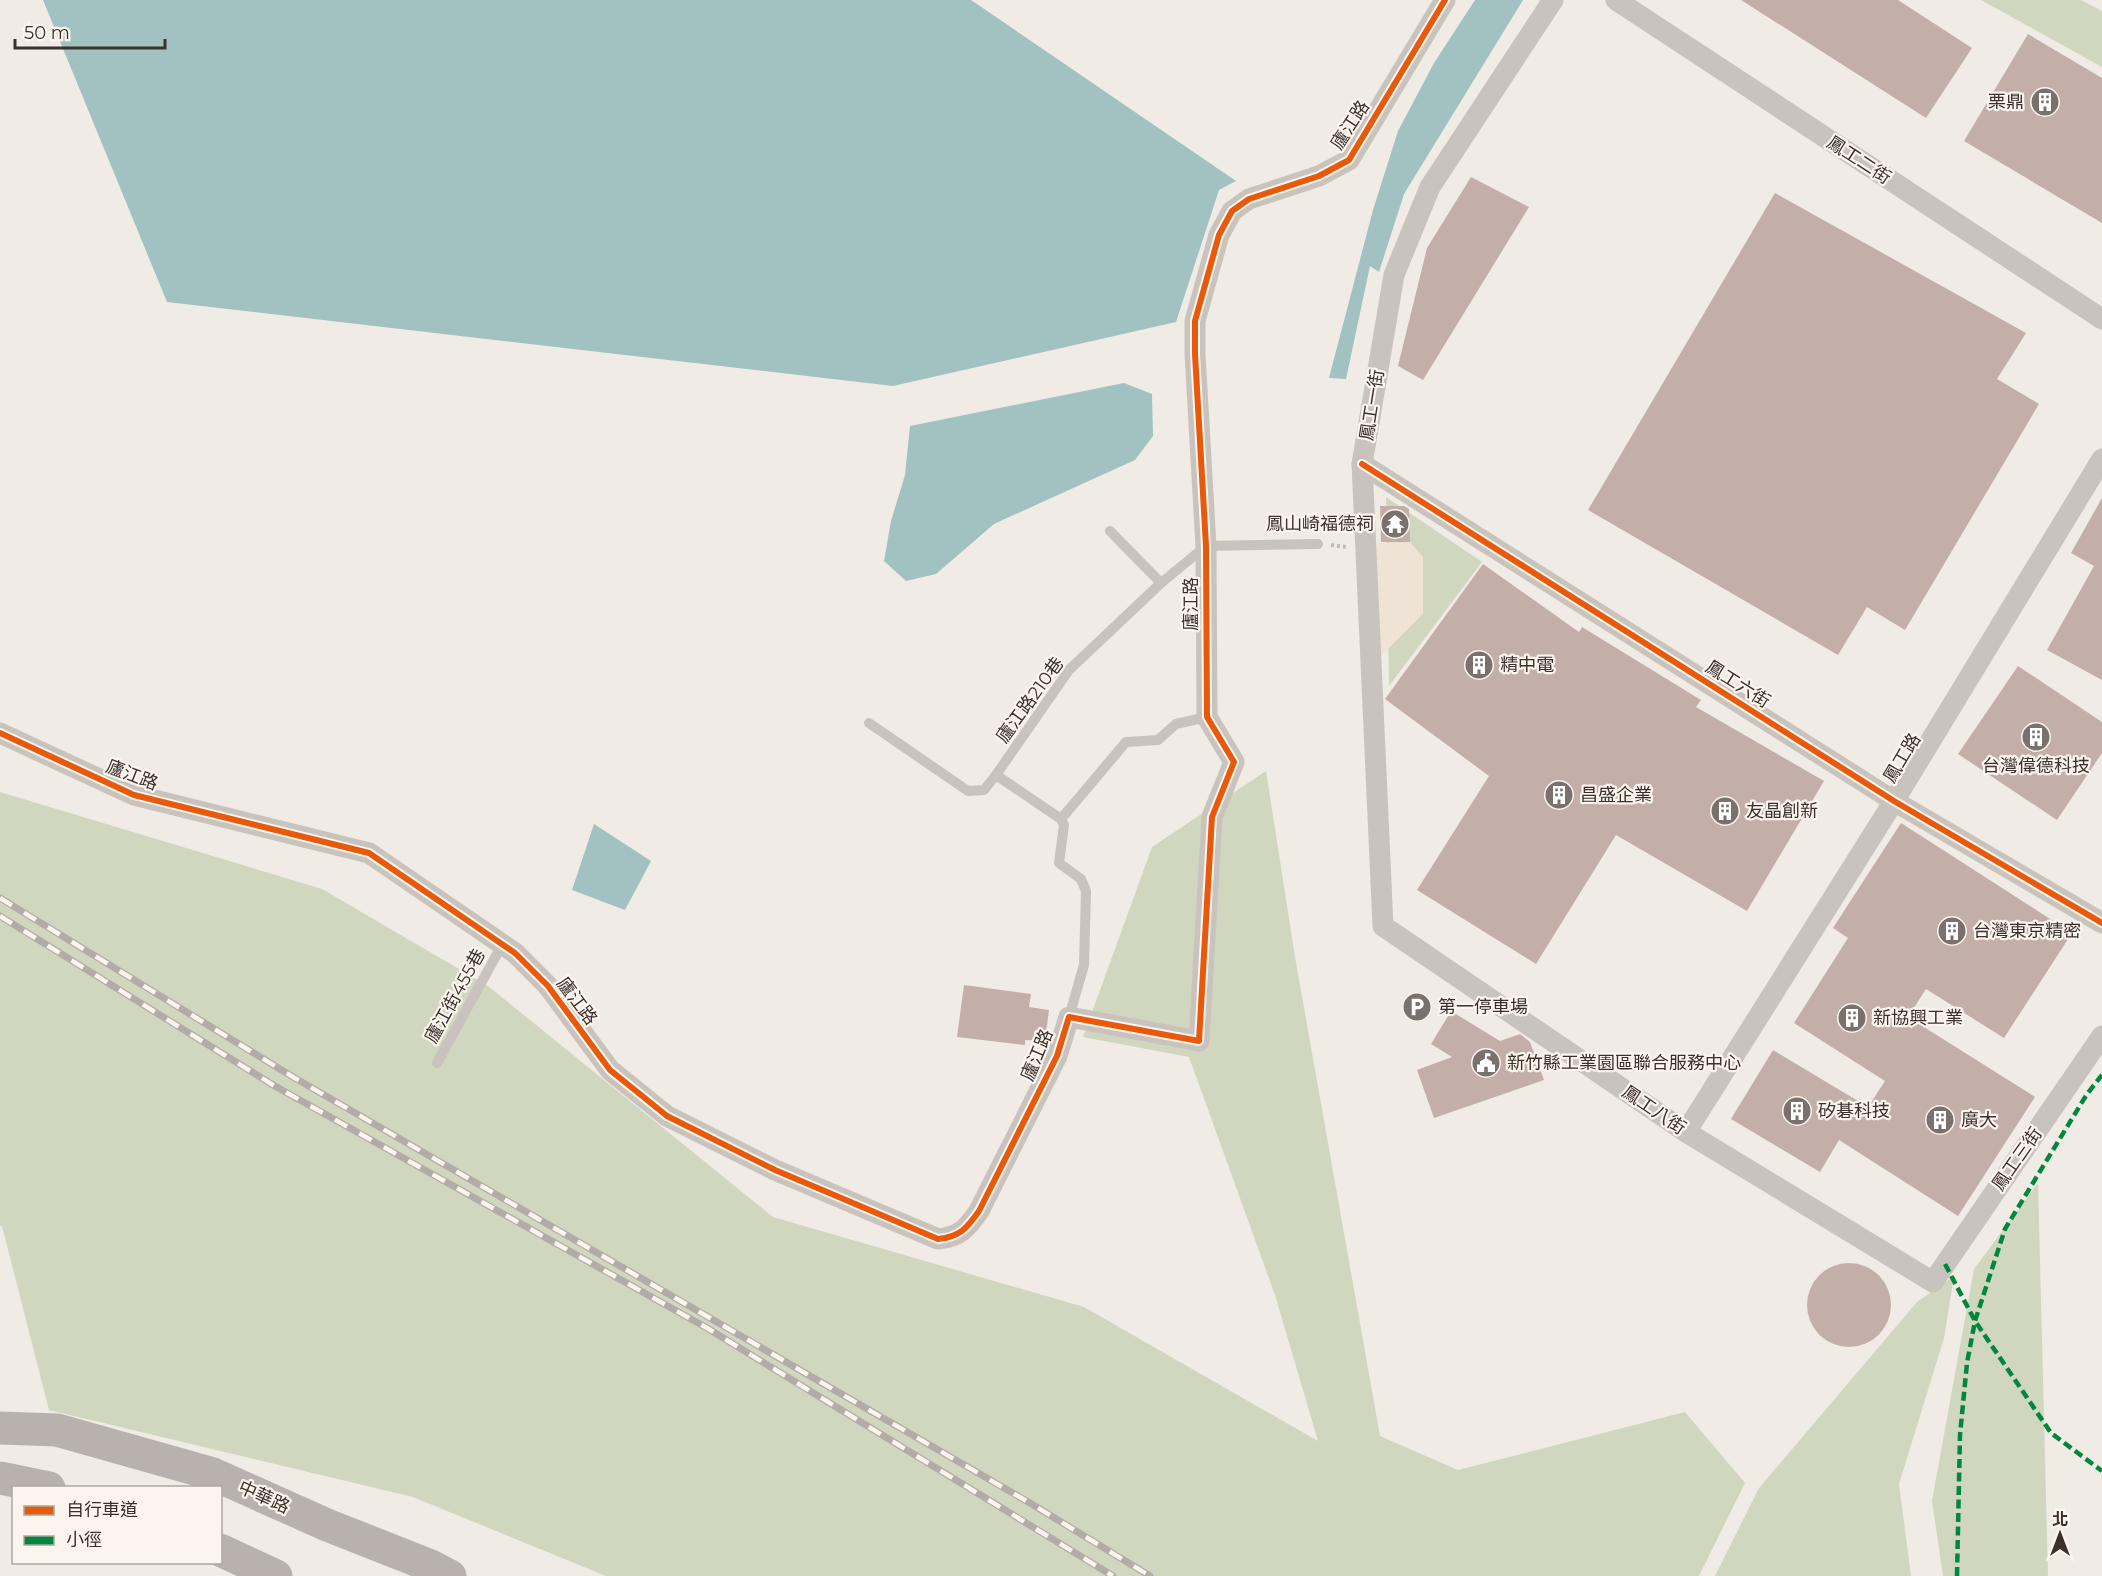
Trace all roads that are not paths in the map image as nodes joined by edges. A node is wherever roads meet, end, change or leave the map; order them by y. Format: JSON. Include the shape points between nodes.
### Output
{"nodes":[{"id":1,"x":1444,"y":0,"type":"edge"},
{"id":2,"x":1553,"y":0,"type":"edge"},
{"id":3,"x":1616,"y":0,"type":"edge"},
{"id":4,"x":2102,"y":319,"type":"edge"},
{"id":5,"x":2102,"y":459,"type":"edge"},
{"id":6,"x":1362,"y":464,"type":"junction"},
{"id":7,"x":1110,"y":531,"type":"dead end"},
{"id":8,"x":1318,"y":544,"type":"road end"},
{"id":9,"x":1206,"y":546,"type":"junction"},
{"id":10,"x":1161,"y":583,"type":"junction"},
{"id":11,"x":1207,"y":717,"type":"junction"},
{"id":12,"x":869,"y":723,"type":"dead end"},
{"id":13,"x":0,"y":733,"type":"edge"},
{"id":14,"x":996,"y":775,"type":"junction"},
{"id":15,"x":1894,"y":801,"type":"junction"},
{"id":16,"x":1061,"y":819,"type":"junction"},
{"id":17,"x":2102,"y":923,"type":"edge"},
{"id":18,"x":1383,"y":926,"type":"joint"},
{"id":19,"x":502,"y":945,"type":"junction"},
{"id":20,"x":1068,"y":1017,"type":"junction"},
{"id":21,"x":2102,"y":1036,"type":"edge"},
{"id":22,"x":437,"y":1063,"type":"dead end"},
{"id":23,"x":1686,"y":1132,"type":"junction"},
{"id":24,"x":1933,"y":1282,"type":"joint"},
{"id":25,"x":0,"y":1428,"type":"edge"},
{"id":26,"x":0,"y":1478,"type":"edge"},
{"id":27,"x":39,"y":1486,"type":"edge"},
{"id":28,"x":222,"y":1551,"type":"edge"},
{"id":29,"x":276,"y":1576,"type":"edge"},
{"id":30,"x":450,"y":1576,"type":"edge"}],
"edges":[{"from":1,"to":9,"type":"street","name":"廬江路","via":[[1348,160],[1319,176],[1249,199],[1232,212],[1219,235],[1196,321]]},
{"from":2,"to":6,"type":"street","name":"鳳工一街","via":[[1430,188],[1394,275]]},
{"from":3,"to":4,"type":"street","name":"鳳工二街"},
{"from":5,"to":15,"type":"street","name":"鳳工路"},
{"from":6,"to":15,"type":"street","name":"鳳工六街"},
{"from":6,"to":18,"type":"street","name":"鳳工一街"},
{"from":7,"to":10,"type":"lane"},
{"from":8,"to":9,"type":"lane"},
{"from":9,"to":10,"type":"lane","name":"廬江路210巷"},
{"from":9,"to":11,"type":"street","name":"廬江路"},
{"from":10,"to":14,"type":"lane","name":"廬江路210巷","via":[[1068,670]]},
{"from":11,"to":16,"type":"lane","via":[[1176,724],[1158,740],[1126,742]]},
{"from":11,"to":20,"type":"street","name":"廬江路","via":[[1234,762],[1212,817],[1199,1041]]},
{"from":12,"to":14,"type":"lane","via":[[968,791],[984,790]]},
{"from":13,"to":19,"type":"street","name":"廬江路","via":[[134,795],[369,853]]},
{"from":14,"to":16,"type":"lane"},
{"from":15,"to":17,"type":"street","name":"鳳工六街"},
{"from":15,"to":23,"type":"street","name":"鳳工路"},
{"from":16,"to":20,"type":"lane","via":[[1064,825],[1059,863],[1081,879],[1086,891],[1084,965]]},
{"from":18,"to":23,"type":"street","name":"鳳工八街"},
{"from":19,"to":20,"type":"street","name":"廬江路","via":[[548,986],[610,1070],[667,1116],[775,1170],[938,1239],[953,1238],[964,1231],[979,1211],[1057,1056]]},
{"from":19,"to":22,"type":"lane","name":"廬江街455巷"},
{"from":21,"to":24,"type":"street","name":"鳳工三街"},
{"from":23,"to":24,"type":"street","name":"鳳工八街"},
{"from":25,"to":30,"type":"main road","name":"中華路","via":[[57,1430],[213,1474]]},
{"from":26,"to":27,"type":"main road"},
{"from":28,"to":29,"type":"main road"}]}
